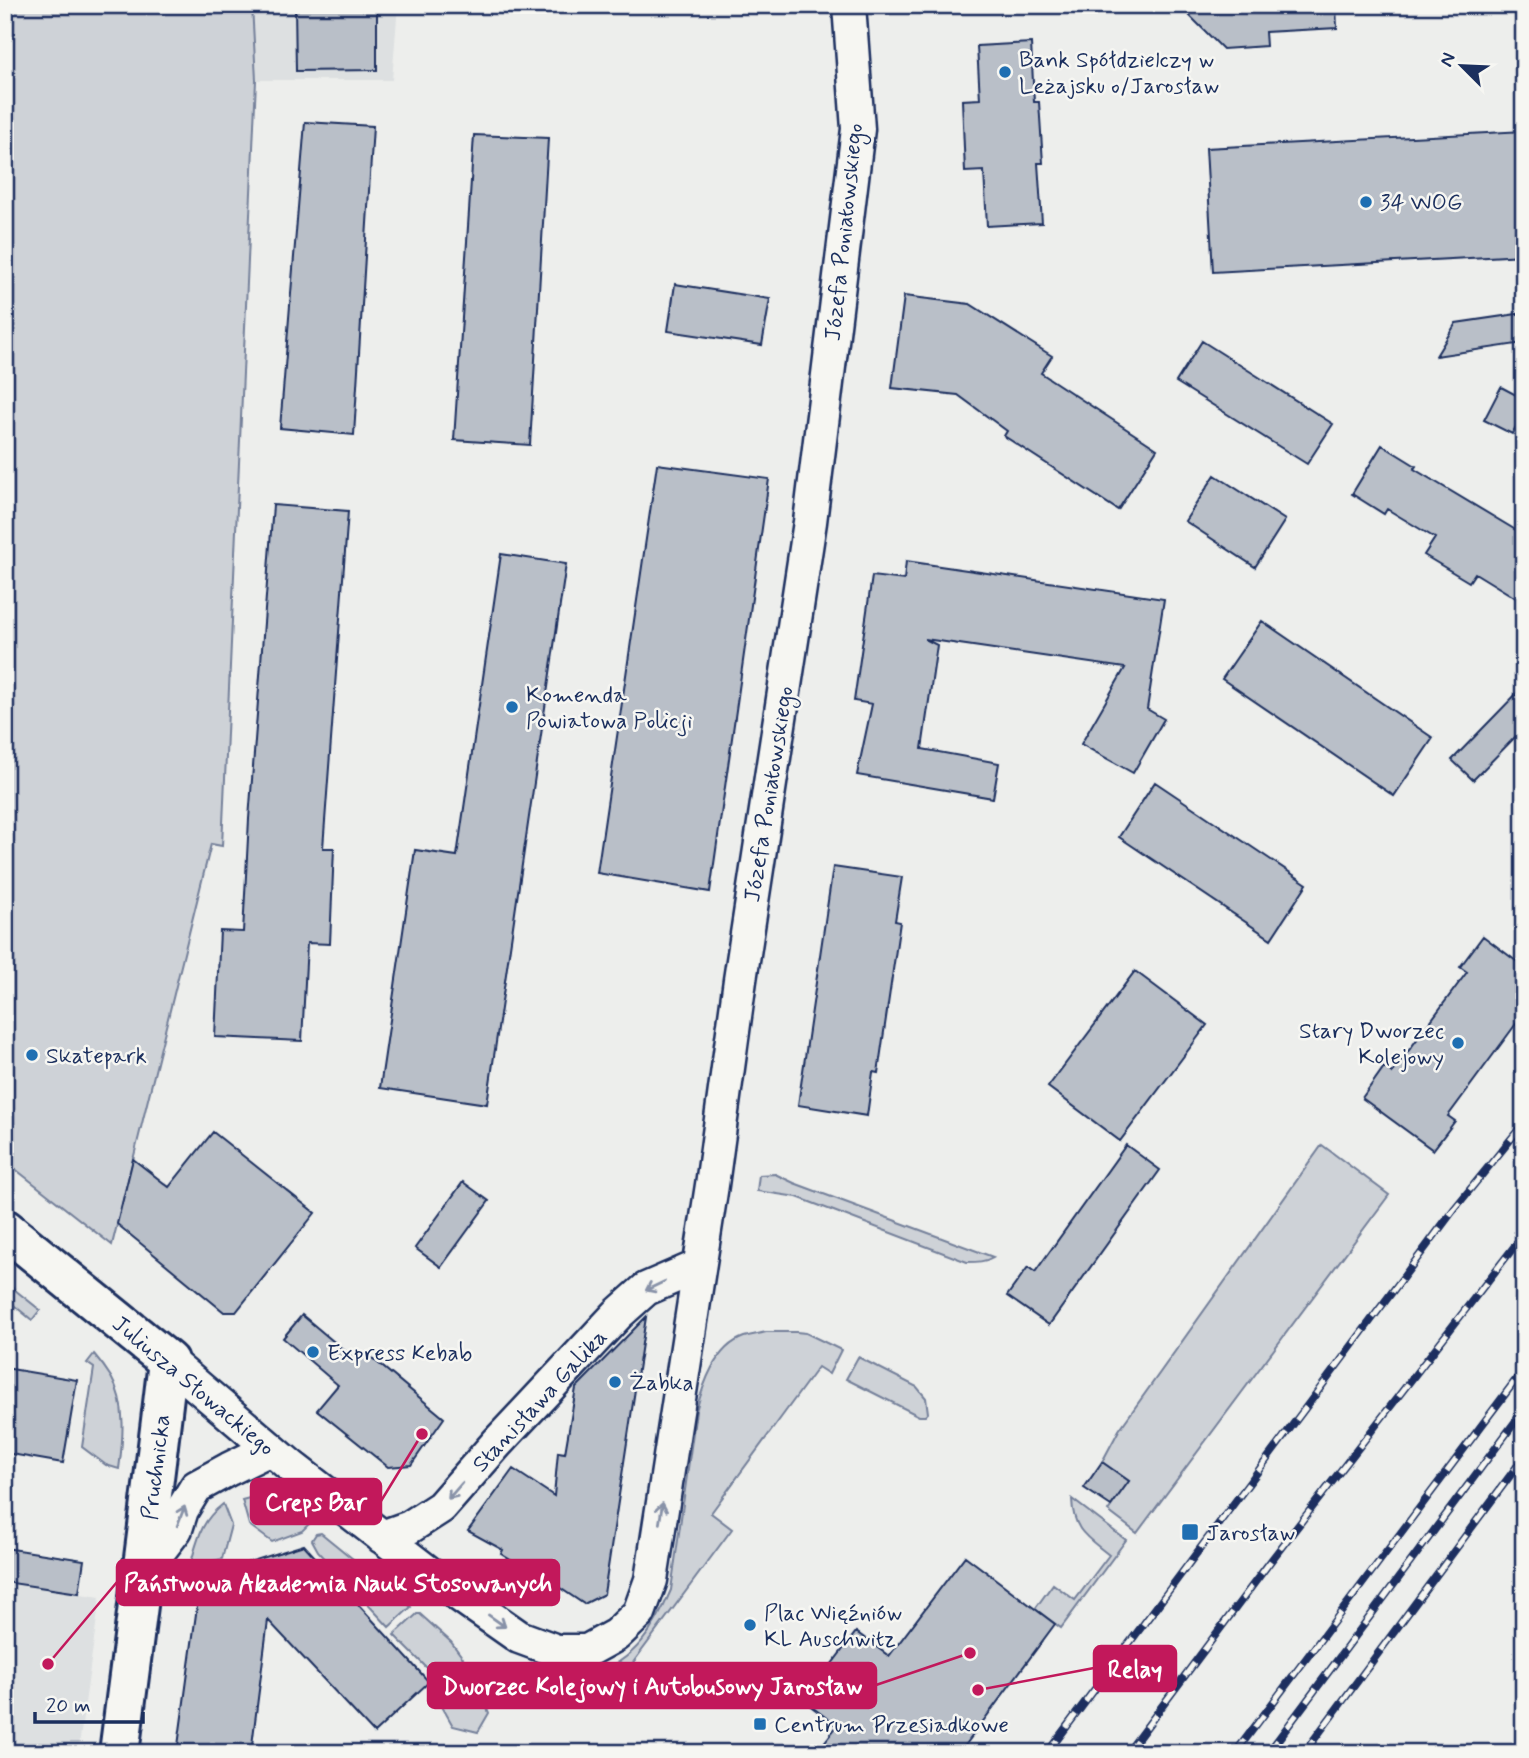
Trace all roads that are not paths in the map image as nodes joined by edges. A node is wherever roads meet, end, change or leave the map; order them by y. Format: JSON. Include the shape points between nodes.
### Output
{"nodes":[{"id":1,"x":849,"y":5,"type":"edge"},
{"id":2,"x":5,"y":1229,"type":"edge"},
{"id":3,"x":699,"y":1266,"type":"junction"},
{"id":4,"x":168,"y":1361,"type":"junction"},
{"id":5,"x":270,"y":1450,"type":"junction"},
{"id":6,"x":382,"y":1537,"type":"junction"},
{"id":7,"x":143,"y":1572,"type":"junction"},
{"id":8,"x":650,"y":1580,"type":"joint"},
{"id":9,"x":119,"y":1753,"type":"edge"}],
"edges":[{"from":1,"to":3,"type":"street","name":"Józefa Poniatowskiego","via":[[858,130],[810,522]]},
{"from":2,"to":4,"type":"main road","name":"Juliusza Słowackiego"},
{"from":3,"to":6,"type":"street","name":"Stanisława Galika","one_way":true,"via":[[646,1289],[496,1443],[441,1507],[411,1528]]},
{"from":8,"to":3,"type":"street","name":"Józefa Poniatowskiego","one_way":true},
{"from":4,"to":5,"type":"street","name":"Juliusza Słowackiego"},
{"from":4,"to":7,"type":"main road","name":"Pruchnicka"},
{"from":5,"to":6,"type":"street","name":"Juliusza Słowackiego"},
{"from":7,"to":5,"type":"street","name":"Pruchnicka","one_way":true,"via":[[176,1529],[196,1487]]},
{"from":6,"to":8,"type":"street","name":"Juliusza Słowackiego","one_way":true,"via":[[519,1637],[557,1651],[587,1651],[616,1635],[639,1613]]},
{"from":7,"to":9,"type":"main road","name":"Pruchnicka"}]}
